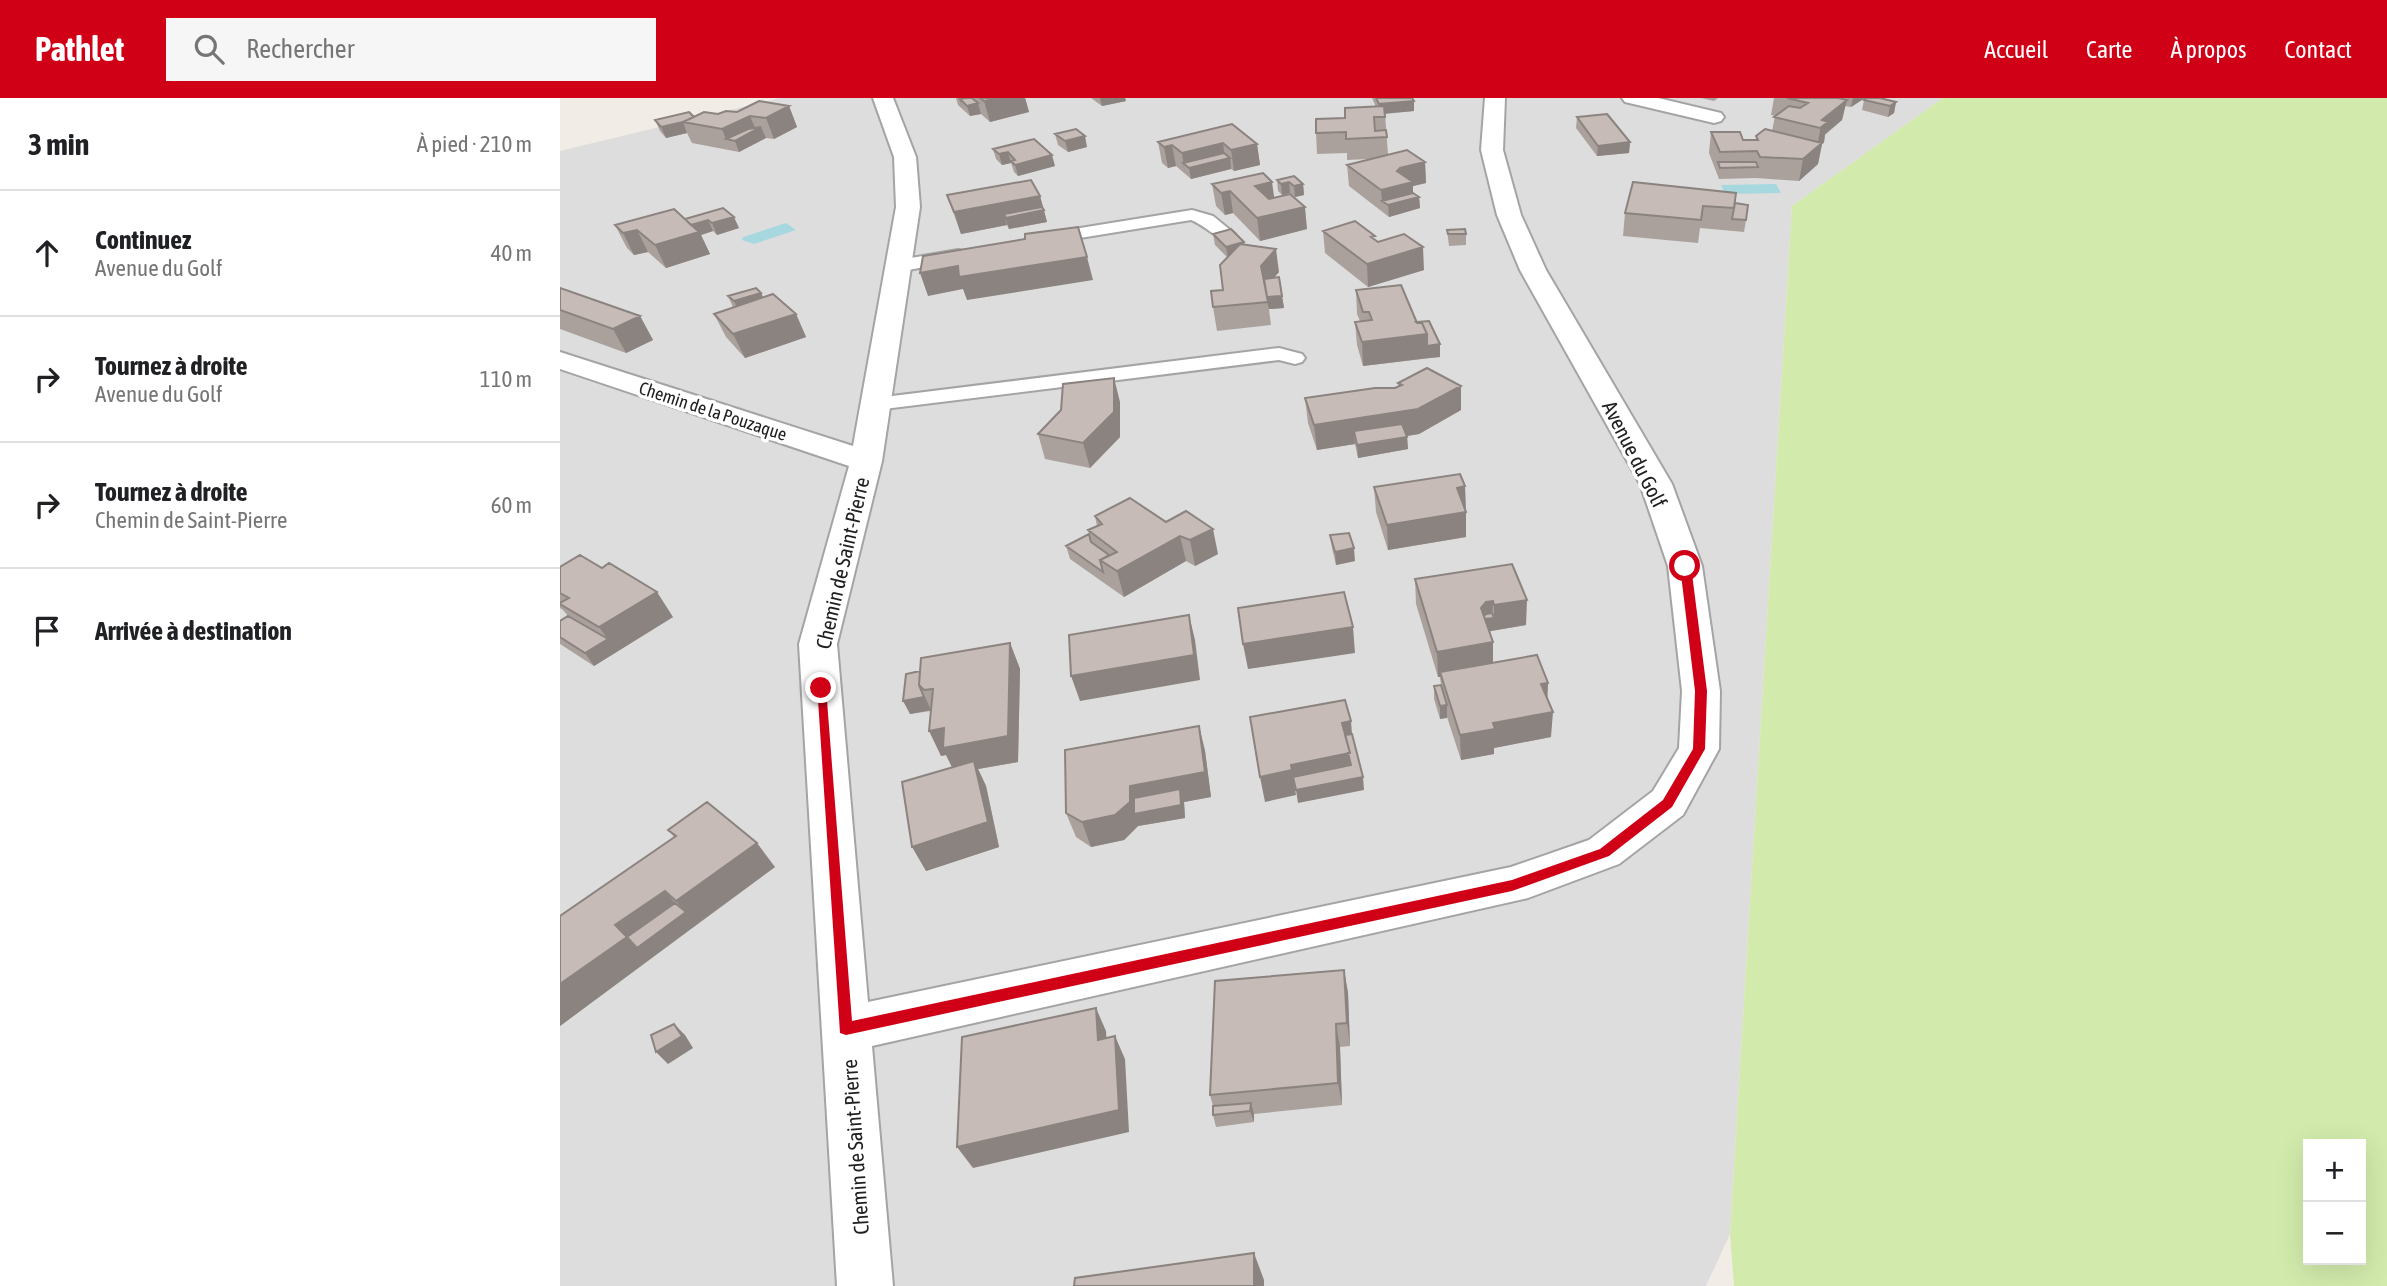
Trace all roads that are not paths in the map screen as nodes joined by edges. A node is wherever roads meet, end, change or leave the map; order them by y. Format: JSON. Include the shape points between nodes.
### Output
{"nodes":[{"id":1,"x":883,"y":98,"type":"edge"},
{"id":2,"x":1495,"y":98,"type":"edge"},
{"id":3,"x":1632,"y":98,"type":"edge"},
{"id":4,"x":1714,"y":117,"type":"dead end"},
{"id":5,"x":1226,"y":234,"type":"edge"},
{"id":6,"x":1024,"y":243,"type":"edge"},
{"id":7,"x":969,"y":253,"type":"edge"},
{"id":8,"x":899,"y":266,"type":"junction"},
{"id":9,"x":1295,"y":358,"type":"dead end"},
{"id":10,"x":560,"y":360,"type":"edge"},
{"id":11,"x":876,"y":404,"type":"junction"},
{"id":12,"x":866,"y":461,"type":"junction"},
{"id":13,"x":846,"y":1029,"type":"junction"},
{"id":14,"x":865,"y":1286,"type":"edge"}],
"edges":[{"from":1,"to":8,"type":"street","name":"Chemin de Saint-Pierre","via":[[905,157],[908,207]]},
{"from":2,"to":13,"type":"street","name":"Avenue du Golf","via":[[1492,150],[1509,215],[1533,270],[1656,484],[1685,566],[1701,691],[1699,749],[1668,803],[1605,852],[1512,885]]},
{"from":3,"to":4,"type":"street"},
{"from":5,"to":6,"type":"lane","via":[[1192,215]]},
{"from":7,"to":8,"type":"lane"},
{"from":8,"to":11,"type":"street","name":"Chemin de Saint-Pierre"},
{"from":9,"to":11,"type":"lane","via":[[1279,354]]},
{"from":10,"to":12,"type":"street","name":"Chemin de la Pouzaque"},
{"from":11,"to":12,"type":"street","name":"Chemin de Saint-Pierre"},
{"from":12,"to":13,"type":"street","name":"Chemin de Saint-Pierre","via":[[818,644]]},
{"from":13,"to":14,"type":"street","name":"Chemin de Saint-Pierre"}]}
